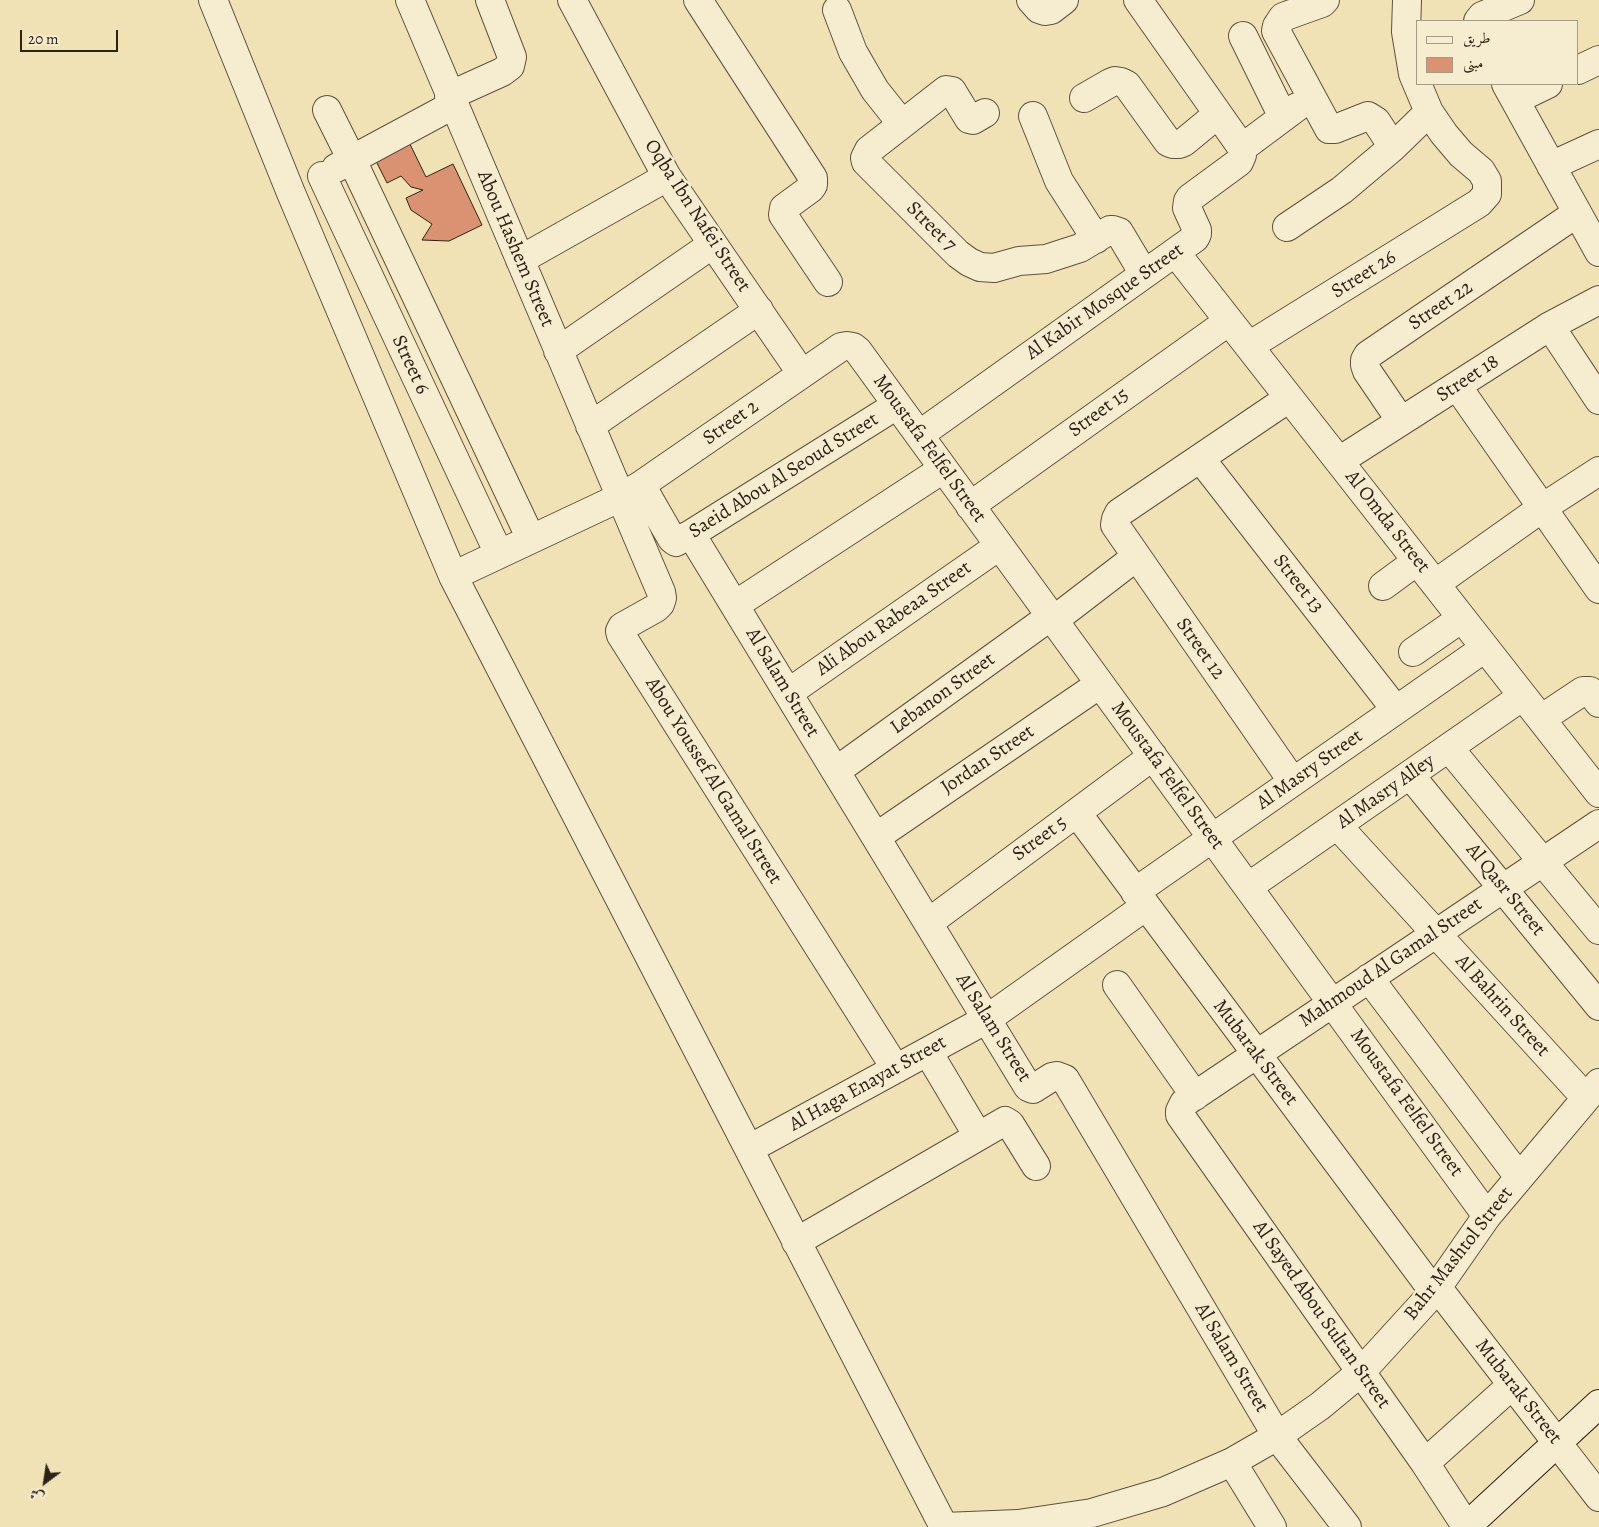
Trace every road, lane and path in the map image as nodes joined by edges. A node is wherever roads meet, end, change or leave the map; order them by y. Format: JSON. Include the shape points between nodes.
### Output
{"nodes":[{"id":1,"x":213,"y":0,"type":"edge"},
{"id":2,"x":410,"y":0,"type":"edge"},
{"id":3,"x":490,"y":0,"type":"edge"},
{"id":4,"x":572,"y":0,"type":"edge"},
{"id":5,"x":698,"y":0,"type":"edge"},
{"id":6,"x":1031,"y":0,"type":"edge"},
{"id":7,"x":1064,"y":0,"type":"edge"},
{"id":8,"x":1138,"y":0,"type":"edge"},
{"id":9,"x":1325,"y":0,"type":"edge"},
{"id":10,"x":1407,"y":0,"type":"edge"},
{"id":11,"x":1520,"y":0,"type":"edge"},
{"id":12,"x":838,"y":10,"type":"dead end"},
{"id":13,"x":1479,"y":20,"type":"edge"},
{"id":14,"x":1243,"y":36,"type":"dead end"},
{"id":15,"x":1599,"y":60,"type":"edge"},
{"id":16,"x":1579,"y":70,"type":"edge"},
{"id":17,"x":1416,"y":81,"type":"edge"},
{"id":18,"x":1418,"y":85,"type":"edge"},
{"id":19,"x":1543,"y":85,"type":"edge"},
{"id":20,"x":1510,"y":92,"type":"edge"},
{"id":21,"x":1312,"y":97,"type":"junction"},
{"id":22,"x":1084,"y":98,"type":"dead end"},
{"id":23,"x":451,"y":100,"type":"junction"},
{"id":24,"x":327,"y":110,"type":"dead end"},
{"id":25,"x":1429,"y":112,"type":"junction"},
{"id":26,"x":985,"y":113,"type":"dead end"},
{"id":27,"x":1218,"y":114,"type":"junction"},
{"id":28,"x":1034,"y":116,"type":"dead end"},
{"id":29,"x":1283,"y":118,"type":"junction"},
{"id":30,"x":902,"y":124,"type":"junction"},
{"id":31,"x":1599,"y":144,"type":"edge"},
{"id":32,"x":1393,"y":147,"type":"junction"},
{"id":33,"x":1242,"y":148,"type":"junction"},
{"id":34,"x":352,"y":160,"type":"junction"},
{"id":35,"x":1551,"y":166,"type":"junction"},
{"id":36,"x":322,"y":176,"type":"junction"},
{"id":37,"x":667,"y":177,"type":"junction"},
{"id":38,"x":290,"y":193,"type":"junction"},
{"id":39,"x":1587,"y":219,"type":"edge"},
{"id":40,"x":1287,"y":227,"type":"dead end"},
{"id":41,"x":1096,"y":239,"type":"junction"},
{"id":42,"x":713,"y":244,"type":"junction"},
{"id":43,"x":1175,"y":252,"type":"junction"},
{"id":44,"x":1599,"y":252,"type":"edge"},
{"id":45,"x":520,"y":260,"type":"junction"},
{"id":46,"x":1144,"y":274,"type":"junction"},
{"id":47,"x":828,"y":282,"type":"dead end"},
{"id":48,"x":1599,"y":300,"type":"edge"},
{"id":49,"x":759,"y":310,"type":"junction"},
{"id":50,"x":1229,"y":320,"type":"junction"},
{"id":51,"x":1550,"y":326,"type":"junction"},
{"id":52,"x":1249,"y":346,"type":"junction"},
{"id":53,"x":841,"y":347,"type":"joint"},
{"id":54,"x":558,"y":351,"type":"junction"},
{"id":55,"x":802,"y":374,"type":"junction"},
{"id":56,"x":1457,"y":386,"type":"junction"},
{"id":57,"x":1289,"y":398,"type":"junction"},
{"id":58,"x":1599,"y":400,"type":"edge"},
{"id":59,"x":897,"y":406,"type":"junction"},
{"id":60,"x":1401,"y":421,"type":"junction"},
{"id":61,"x":590,"y":426,"type":"junction"},
{"id":62,"x":918,"y":435,"type":"junction"},
{"id":63,"x":1200,"y":458,"type":"junction"},
{"id":64,"x":1339,"y":461,"type":"junction"},
{"id":65,"x":943,"y":469,"type":"junction"},
{"id":66,"x":1599,"y":471,"type":"edge"},
{"id":67,"x":631,"y":491,"type":"junction"},
{"id":68,"x":970,"y":506,"type":"junction"},
{"id":69,"x":1542,"y":508,"type":"junction"},
{"id":70,"x":691,"y":534,"type":"junction"},
{"id":71,"x":531,"y":539,"type":"junction"},
{"id":72,"x":999,"y":546,"type":"junction"},
{"id":73,"x":499,"y":554,"type":"junction"},
{"id":74,"x":1136,"y":557,"type":"junction"},
{"id":75,"x":1417,"y":561,"type":"junction"},
{"id":76,"x":453,"y":576,"type":"junction"},
{"id":77,"x":1435,"y":584,"type":"junction"},
{"id":78,"x":1383,"y":586,"type":"dead end"},
{"id":79,"x":1599,"y":589,"type":"edge"},
{"id":80,"x":734,"y":604,"type":"junction"},
{"id":81,"x":1052,"y":618,"type":"junction"},
{"id":82,"x":1462,"y":618,"type":"junction"},
{"id":83,"x":1485,"y":648,"type":"junction"},
{"id":84,"x":1413,"y":652,"type":"dead end"},
{"id":85,"x":1100,"y":684,"type":"junction"},
{"id":86,"x":788,"y":692,"type":"junction"},
{"id":87,"x":1523,"y":696,"type":"junction"},
{"id":88,"x":1599,"y":703,"type":"edge"},
{"id":89,"x":1396,"y":710,"type":"junction"},
{"id":90,"x":1541,"y":719,"type":"junction"},
{"id":91,"x":1449,"y":748,"type":"junction"},
{"id":92,"x":1153,"y":756,"type":"junction"},
{"id":93,"x":836,"y":771,"type":"junction"},
{"id":94,"x":1410,"y":775,"type":"junction"},
{"id":95,"x":1293,"y":782,"type":"junction"},
{"id":96,"x":1599,"y":793,"type":"edge"},
{"id":97,"x":1077,"y":813,"type":"junction"},
{"id":98,"x":1599,"y":824,"type":"edge"},
{"id":99,"x":1337,"y":825,"type":"junction"},
{"id":100,"x":876,"y":837,"type":"junction"},
{"id":101,"x":1212,"y":838,"type":"junction"},
{"id":102,"x":1543,"y":862,"type":"junction"},
{"id":103,"x":1248,"y":887,"type":"junction"},
{"id":104,"x":1503,"y":888,"type":"junction"},
{"id":105,"x":1140,"y":899,"type":"junction"},
{"id":106,"x":928,"y":922,"type":"junction"},
{"id":107,"x":1599,"y":930,"type":"edge"},
{"id":108,"x":1436,"y":934,"type":"junction"},
{"id":109,"x":1369,"y":978,"type":"junction"},
{"id":110,"x":1117,"y":985,"type":"dead end"},
{"id":111,"x":1333,"y":1003,"type":"junction"},
{"id":112,"x":1599,"y":1006,"type":"edge"},
{"id":113,"x":987,"y":1020,"type":"junction"},
{"id":114,"x":928,"y":1052,"type":"junction"},
{"id":115,"x":1256,"y":1054,"type":"junction"},
{"id":116,"x":896,"y":1069,"type":"junction"},
{"id":117,"x":1592,"y":1091,"type":"edge"},
{"id":118,"x":1189,"y":1100,"type":"junction"},
{"id":119,"x":978,"y":1136,"type":"junction"},
{"id":120,"x":749,"y":1149,"type":"junction"},
{"id":121,"x":1036,"y":1166,"type":"dead end"},
{"id":122,"x":1519,"y":1177,"type":"junction"},
{"id":123,"x":1487,"y":1216,"type":"junction"},
{"id":124,"x":796,"y":1242,"type":"junction"},
{"id":125,"x":1435,"y":1290,"type":"junction"},
{"id":126,"x":1361,"y":1372,"type":"junction"},
{"id":127,"x":1512,"y":1384,"type":"junction"},
{"id":128,"x":1599,"y":1404,"type":"edge"},
{"id":129,"x":1277,"y":1436,"type":"junction"},
{"id":130,"x":1557,"y":1442,"type":"junction"},
{"id":131,"x":1232,"y":1462,"type":"junction"},
{"id":132,"x":1425,"y":1463,"type":"junction"},
{"id":133,"x":1599,"y":1497,"type":"edge"},
{"id":134,"x":944,"y":1527,"type":"edge"},
{"id":135,"x":1272,"y":1527,"type":"edge"},
{"id":136,"x":1347,"y":1527,"type":"edge"},
{"id":137,"x":1466,"y":1527,"type":"edge"}],
"edges":[{"from":1,"to":38,"type":"street"},
{"from":2,"to":23,"type":"street","name":"Abou Hashem Street"},
{"from":3,"to":23,"type":"street","via":[[512,57],[510,66]]},
{"from":4,"to":37,"type":"street","name":"Oqba Ibn Nafei Street"},
{"from":5,"to":47,"type":"street","via":[[813,178],[810,189],[784,208],[783,215]]},
{"from":6,"to":7,"type":"street","via":[[1045,11]]},
{"from":8,"to":27,"type":"street"},
{"from":9,"to":21,"type":"street","via":[[1283,17],[1276,31]]},
{"from":10,"to":17,"type":"street","via":[[1406,32]]},
{"from":11,"to":13,"type":"street"},
{"from":12,"to":30,"type":"street","via":[[853,52],[875,90]]},
{"from":14,"to":29,"type":"street"},
{"from":15,"to":16,"type":"street"},
{"from":18,"to":25,"type":"street"},
{"from":19,"to":20,"type":"street"},
{"from":20,"to":35,"type":"street"},
{"from":21,"to":29,"type":"street"},
{"from":21,"to":32,"type":"street","via":[[1329,129],[1368,116],[1376,121]]},
{"from":22,"to":27,"type":"street","via":[[1115,81],[1127,85],[1168,142],[1173,144],[1184,142]]},
{"from":23,"to":34,"type":"street"},
{"from":23,"to":45,"type":"street","name":"Abou Hashem Street"},
{"from":24,"to":34,"type":"street"},
{"from":25,"to":32,"type":"street"},
{"from":25,"to":52,"type":"street","name":"Street 26","via":[[1461,154],[1481,171],[1487,182],[1486,194],[1479,203]]},
{"from":26,"to":30,"type":"street","name":"Street 7","via":[[970,120],[948,89]]},
{"from":27,"to":33,"type":"street"},
{"from":28,"to":41,"type":"street","via":[[1059,180]]},
{"from":29,"to":33,"type":"street"},
{"from":30,"to":41,"type":"street","name":"Street 7","via":[[869,150],[866,162],[968,262],[994,268],[1019,261],[1046,259]]},
{"from":31,"to":35,"type":"street"},
{"from":32,"to":40,"type":"street","via":[[1342,190]]},
{"from":33,"to":43,"type":"street","name":"Al Kabir Mosque Street","via":[[1242,155],[1234,167],[1190,198],[1187,208],[1197,234]]},
{"from":34,"to":36,"type":"street"},
{"from":34,"to":71,"type":"street"},
{"from":35,"to":39,"type":"street"},
{"from":36,"to":38,"type":"street"},
{"from":36,"to":73,"type":"street","name":"Street 6"},
{"from":37,"to":42,"type":"street","name":"Oqba Ibn Nafei Street"},
{"from":37,"to":45,"type":"street"},
{"from":38,"to":76,"type":"street"},
{"from":39,"to":44,"type":"street"},
{"from":39,"to":60,"type":"street","name":"Street 22","via":[[1368,356],[1367,371]]},
{"from":41,"to":46,"type":"street","name":"Street 7","via":[[1110,230],[1119,232]]},
{"from":42,"to":49,"type":"street","name":"Oqba Ibn Nafei Street"},
{"from":42,"to":54,"type":"street"},
{"from":43,"to":46,"type":"street","name":"Al Kabir Mosque Street"},
{"from":43,"to":50,"type":"street","name":"Al Omda Street"},
{"from":45,"to":54,"type":"street","name":"Abou Hashem Street"},
{"from":46,"to":62,"type":"street","name":"Al Kabir Mosque Street"},
{"from":48,"to":51,"type":"street","name":"Street 18"},
{"from":49,"to":55,"type":"street","name":"Oqba Ibn Nafei Street"},
{"from":49,"to":61,"type":"street"},
{"from":50,"to":52,"type":"street","name":"Al Omda Street"},
{"from":50,"to":68,"type":"street","name":"Street 15"},
{"from":51,"to":56,"type":"street","name":"Street 18"},
{"from":51,"to":58,"type":"street"},
{"from":52,"to":57,"type":"street","name":"Al Omda Street"},
{"from":53,"to":55,"type":"street","name":"Street 2"},
{"from":53,"to":59,"type":"street","name":"Moustafa Felfel Street","via":[[853,347],[858,351]]},
{"from":54,"to":61,"type":"street","name":"Abou Hashem Street"},
{"from":55,"to":67,"type":"street","name":"Street 2"},
{"from":56,"to":60,"type":"street","name":"Street 18"},
{"from":56,"to":69,"type":"street"},
{"from":57,"to":63,"type":"street"},
{"from":57,"to":64,"type":"street","name":"Al Omda Street"},
{"from":59,"to":62,"type":"street","name":"Moustafa Felfel Street"},
{"from":59,"to":70,"type":"street","name":"Saeid Abou Al Seoud Street"},
{"from":60,"to":64,"type":"street","name":"Street 18"},
{"from":61,"to":67,"type":"street","name":"Abou Hashem Street"},
{"from":62,"to":65,"type":"street","name":"Moustafa Felfel Street"},
{"from":63,"to":74,"type":"street","name":"Street 12","via":[[1119,514],[1115,525]]},
{"from":63,"to":89,"type":"street","name":"Street 13"},
{"from":64,"to":75,"type":"street","name":"Al Omda Street"},
{"from":65,"to":68,"type":"street","name":"Moustafa Felfel Street"},
{"from":65,"to":80,"type":"street"},
{"from":66,"to":69,"type":"street"},
{"from":67,"to":70,"type":"street","name":"Saeid Abou Al Seoud Street","via":[[674,541]]},
{"from":67,"to":71,"type":"street","name":"Street 2"},
{"from":67,"to":116,"type":"street","name":"Abou Youssef Al Gamal Street","via":[[662,598],[656,608],[622,627],[621,635]]},
{"from":68,"to":72,"type":"street","name":"Moustafa Felfel Street"},
{"from":69,"to":77,"type":"street"},
{"from":69,"to":79,"type":"street"},
{"from":70,"to":80,"type":"street","name":"Al Salam Street"},
{"from":71,"to":73,"type":"street","name":"Street 2"},
{"from":72,"to":81,"type":"street","name":"Moustafa Felfel Street"},
{"from":72,"to":86,"type":"street","name":"Ali Abou Rabeaa Street"},
{"from":73,"to":76,"type":"street","name":"Street 2"},
{"from":74,"to":81,"type":"street","name":"Lebanon Street"},
{"from":74,"to":95,"type":"street","name":"Street 12"},
{"from":75,"to":77,"type":"street","name":"Al Omda Street"},
{"from":75,"to":78,"type":"street"},
{"from":76,"to":120,"type":"street"},
{"from":77,"to":82,"type":"street","name":"Al Omda Street"},
{"from":80,"to":86,"type":"street","name":"Al Salam Street"},
{"from":81,"to":85,"type":"street","name":"Moustafa Felfel Street"},
{"from":81,"to":93,"type":"street","name":"Lebanon Street"},
{"from":82,"to":83,"type":"street","name":"Al Omda Street"},
{"from":82,"to":84,"type":"street"},
{"from":83,"to":87,"type":"street","name":"Al Omda Street"},
{"from":83,"to":89,"type":"street","name":"Al Masry Street"},
{"from":85,"to":92,"type":"street","name":"Moustafa Felfel Street"},
{"from":85,"to":100,"type":"street","name":"Jordan Street"},
{"from":86,"to":93,"type":"street","name":"Al Salam Street"},
{"from":87,"to":90,"type":"street","name":"Al Omda Street"},
{"from":87,"to":91,"type":"street","name":"Al Masry Alley"},
{"from":88,"to":90,"type":"street","via":[[1590,691],[1583,691]]},
{"from":89,"to":95,"type":"street","name":"Al Masry Street"},
{"from":90,"to":96,"type":"street","name":"Al Omda Street"},
{"from":91,"to":94,"type":"street","name":"Al Masry Alley"},
{"from":91,"to":102,"type":"street"},
{"from":92,"to":97,"type":"street","name":"Street 5"},
{"from":92,"to":101,"type":"street","name":"Moustafa Felfel Street"},
{"from":93,"to":100,"type":"street","name":"Al Salam Street"},
{"from":94,"to":99,"type":"street","name":"Al Masry Alley"},
{"from":94,"to":104,"type":"street","name":"Al Qasr Street"},
{"from":95,"to":101,"type":"street","name":"Al Masry Street"},
{"from":97,"to":105,"type":"street","name":"Mubarak Street"},
{"from":97,"to":106,"type":"street","name":"Street 5"},
{"from":98,"to":102,"type":"street","name":"Mahmoud Al Gamal Street"},
{"from":99,"to":103,"type":"street","name":"Al Masry Alley"},
{"from":99,"to":108,"type":"street","name":"Al Bahrin Street"},
{"from":100,"to":106,"type":"street","name":"Al Salam Street"},
{"from":101,"to":103,"type":"street","name":"Moustafa Felfel Street"},
{"from":101,"to":105,"type":"street","name":"Al Masry Street"},
{"from":102,"to":104,"type":"street","name":"Mahmoud Al Gamal Street"},
{"from":102,"to":107,"type":"street"},
{"from":103,"to":111,"type":"street","name":"Moustafa Felfel Street"},
{"from":104,"to":108,"type":"street","name":"Mahmoud Al Gamal Street"},
{"from":104,"to":112,"type":"street","name":"Al Qasr Street"},
{"from":105,"to":113,"type":"street","name":"Al Masry Street"},
{"from":105,"to":115,"type":"street","name":"Mubarak Street"},
{"from":106,"to":113,"type":"street","name":"Al Salam Street"},
{"from":108,"to":109,"type":"street","name":"Mahmoud Al Gamal Street"},
{"from":108,"to":117,"type":"street","name":"Al Bahrin Street"},
{"from":109,"to":111,"type":"street","name":"Mahmoud Al Gamal Street"},
{"from":109,"to":122,"type":"street"},
{"from":110,"to":118,"type":"street","name":"Al Sayed Abou Sultan Street"},
{"from":111,"to":115,"type":"street","name":"Mahmoud Al Gamal Street"},
{"from":111,"to":123,"type":"street","name":"Moustafa Felfel Street"},
{"from":113,"to":114,"type":"street","name":"Al Haga Enayat Street"},
{"from":113,"to":129,"type":"street","name":"Al Salam Street","via":[[1028,1088],[1033,1089],[1052,1077],[1065,1079]]},
{"from":114,"to":116,"type":"street","name":"Al Haga Enayat Street"},
{"from":114,"to":119,"type":"street"},
{"from":115,"to":118,"type":"street","name":"Mahmoud Al Gamal Street"},
{"from":115,"to":125,"type":"street","name":"Mubarak Street"},
{"from":116,"to":120,"type":"street","name":"Al Haga Enayat Street"},
{"from":117,"to":122,"type":"street","name":"Bahr Mashtol Street"},
{"from":118,"to":126,"type":"street","name":"Al Sayed Abou Sultan Street","via":[[1180,1115]]},
{"from":119,"to":121,"type":"street","via":[[1008,1122]]},
{"from":119,"to":124,"type":"street"},
{"from":120,"to":124,"type":"street"},
{"from":122,"to":123,"type":"street","name":"Bahr Mashtol Street"},
{"from":123,"to":125,"type":"street","name":"Bahr Mashtol Street"},
{"from":124,"to":134,"type":"street"},
{"from":125,"to":126,"type":"street","name":"Bahr Mashtol Street"},
{"from":125,"to":127,"type":"street","name":"Mubarak Street"},
{"from":126,"to":129,"type":"street","name":"Bahr Mashtol Street"},
{"from":126,"to":132,"type":"street","name":"Al Sayed Abou Sultan Street"},
{"from":127,"to":130,"type":"street","name":"Mubarak Street"},
{"from":127,"to":132,"type":"street"},
{"from":128,"to":130,"type":"street"},
{"from":129,"to":131,"type":"street","name":"Bahr Mashtol Street"},
{"from":129,"to":136,"type":"street","name":"Al Salam Street"},
{"from":130,"to":133,"type":"street","name":"Mubarak Street"},
{"from":130,"to":137,"type":"street"},
{"from":131,"to":134,"type":"street","name":"Bahr Mashtol Street","via":[[1163,1492],[1092,1513],[1018,1524]]},
{"from":131,"to":135,"type":"street"},
{"from":132,"to":137,"type":"street","name":"Al Sayed Abou Sultan Street"}]}
